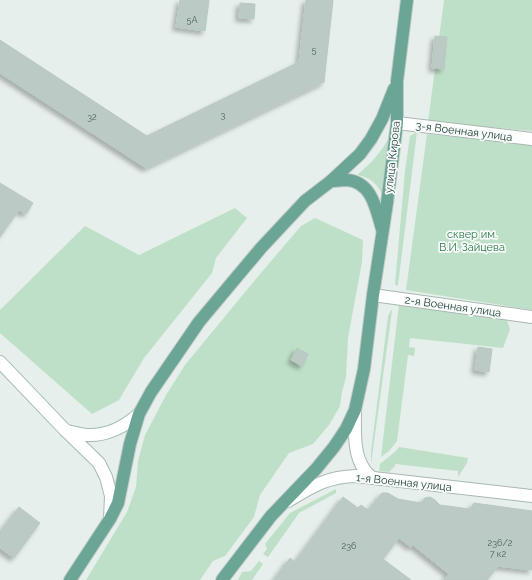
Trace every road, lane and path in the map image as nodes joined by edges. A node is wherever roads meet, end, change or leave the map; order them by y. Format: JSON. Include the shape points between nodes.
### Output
{"nodes":[{"id":1,"x":407,"y":0,"type":"edge"},
{"id":2,"x":396,"y":83,"type":"junction"},
{"id":3,"x":397,"y":123,"type":"junction"},
{"id":4,"x":532,"y":139,"type":"edge"},
{"id":5,"x":331,"y":181,"type":"junction"},
{"id":6,"x":383,"y":231,"type":"junction"},
{"id":7,"x":373,"y":295,"type":"junction"},
{"id":8,"x":532,"y":317,"type":"edge"},
{"id":9,"x":0,"y":362,"type":"edge"},
{"id":10,"x":355,"y":410,"type":"junction"},
{"id":11,"x":139,"y":414,"type":"junction"},
{"id":12,"x":66,"y":431,"type":"junction"},
{"id":13,"x":373,"y":478,"type":"junction"},
{"id":14,"x":532,"y":496,"type":"edge"},
{"id":15,"x":282,"y":504,"type":"junction"},
{"id":16,"x":110,"y":519,"type":"junction"},
{"id":17,"x":70,"y":580,"type":"edge"},
{"id":18,"x":222,"y":580,"type":"edge"}],
"edges":[{"from":1,"to":2,"type":"main road","name":"улица Кирова"},
{"from":2,"to":3,"type":"main road","name":"улица Кирова"},
{"from":2,"to":5,"type":"main road","name":"улица Кирова","via":[[371,139],[360,154]]},
{"from":3,"to":4,"type":"street","name":"3-я Военная улица"},
{"from":3,"to":6,"type":"main road","name":"улица Кирова"},
{"from":5,"to":6,"type":"main road","via":[[347,180],[366,188]]},
{"from":5,"to":11,"type":"main road","name":"улица Кирова","via":[[305,201],[261,248],[199,322]]},
{"from":6,"to":7,"type":"main road","name":"улица Кирова"},
{"from":7,"to":8,"type":"street","name":"2-я Военная улица"},
{"from":7,"to":10,"type":"main road","name":"улица Кирова","via":[[364,369]]},
{"from":9,"to":12,"type":"street"},
{"from":10,"to":13,"type":"street","via":[[359,459]]},
{"from":10,"to":15,"type":"main road","name":"улица Кирова","via":[[334,447]]},
{"from":11,"to":12,"type":"street","via":[[125,426],[109,433],[87,435]]},
{"from":11,"to":16,"type":"main road","name":"улица Кирова","via":[[130,444],[122,489]]},
{"from":12,"to":16,"type":"street","via":[[99,463],[111,496]]},
{"from":13,"to":14,"type":"street","name":"1-я Военная улица"},
{"from":13,"to":15,"type":"street","name":"1-я Военная улица","via":[[356,476],[330,479]]},
{"from":15,"to":18,"type":"main road","name":"улица Кирова"},
{"from":16,"to":17,"type":"main road","name":"улица Кирова"}]}
